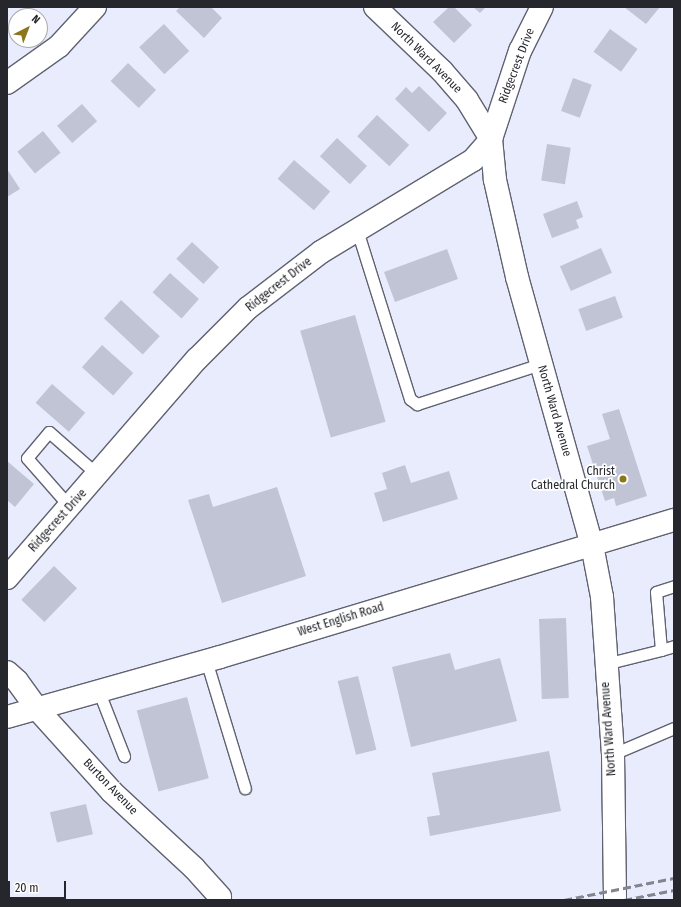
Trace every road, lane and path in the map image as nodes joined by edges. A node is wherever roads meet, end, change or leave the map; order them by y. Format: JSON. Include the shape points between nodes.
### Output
{"nodes":[{"id":1,"x":95,"y":7,"type":"edge"},
{"id":2,"x":375,"y":7,"type":"edge"},
{"id":3,"x":542,"y":7,"type":"edge"},
{"id":4,"x":7,"y":61,"type":"edge"},
{"id":5,"x":32,"y":65,"type":"junction"},
{"id":6,"x":7,"y":82,"type":"edge"},
{"id":7,"x":490,"y":139,"type":"junction"},
{"id":8,"x":357,"y":230,"type":"junction"},
{"id":9,"x":541,"y":364,"type":"junction"},
{"id":10,"x":98,"y":476,"type":"junction"},
{"id":11,"x":70,"y":507,"type":"junction"},
{"id":12,"x":674,"y":520,"type":"edge"},
{"id":13,"x":592,"y":545,"type":"junction"},
{"id":14,"x":7,"y":578,"type":"edge"},
{"id":15,"x":674,"y":586,"type":"edge"},
{"id":16,"x":674,"y":646,"type":"edge"},
{"id":17,"x":661,"y":650,"type":"junction"},
{"id":18,"x":206,"y":660,"type":"junction"},
{"id":19,"x":605,"y":664,"type":"junction"},
{"id":20,"x":7,"y":672,"type":"edge"},
{"id":21,"x":99,"y":692,"type":"junction"},
{"id":22,"x":38,"y":710,"type":"junction"},
{"id":23,"x":7,"y":717,"type":"edge"},
{"id":24,"x":674,"y":728,"type":"edge"},
{"id":25,"x":613,"y":754,"type":"junction"},
{"id":26,"x":124,"y":756,"type":"dead end"},
{"id":27,"x":245,"y":788,"type":"dead end"},
{"id":28,"x":615,"y":892,"type":"edge"},
{"id":29,"x":220,"y":897,"type":"dead end"}],
"edges":[{"from":1,"to":5,"type":"street","via":[[59,46]]},
{"from":2,"to":7,"type":"street","name":"North Ward Avenue","via":[[442,71],[467,100]]},
{"from":3,"to":7,"type":"street","name":"Ridgecrest Drive","via":[[520,51]]},
{"from":4,"to":5,"type":"street"},
{"from":5,"to":6,"type":"street"},
{"from":7,"to":8,"type":"street","name":"Ridgecrest Drive","via":[[473,160]]},
{"from":7,"to":9,"type":"street","name":"North Ward Avenue","via":[[495,180],[517,277]]},
{"from":8,"to":9,"type":"lane","via":[[410,399],[417,404]]},
{"from":8,"to":10,"type":"street","name":"Ridgecrest Drive","via":[[321,252],[248,308],[197,359]]},
{"from":9,"to":13,"type":"street","name":"North Ward Avenue"},
{"from":10,"to":11,"type":"street","name":"Ridgecrest Drive"},
{"from":10,"to":11,"type":"lane","via":[[49,432],[27,458]]},
{"from":11,"to":14,"type":"street","name":"Ridgecrest Drive"},
{"from":12,"to":13,"type":"street","name":"West English Road"},
{"from":13,"to":18,"type":"street","name":"West English Road"},
{"from":13,"to":19,"type":"street","name":"North Ward Avenue","via":[[602,597]]},
{"from":15,"to":17,"type":"lane","via":[[656,592]]},
{"from":16,"to":17,"type":"lane"},
{"from":17,"to":19,"type":"lane"},
{"from":18,"to":21,"type":"street","name":"West English Road"},
{"from":18,"to":27,"type":"lane"},
{"from":19,"to":25,"type":"street","name":"North Ward Avenue"},
{"from":20,"to":22,"type":"street","name":"Burton Avenue","via":[[17,681]]},
{"from":21,"to":22,"type":"street","name":"West English Road"},
{"from":21,"to":26,"type":"lane"},
{"from":22,"to":23,"type":"street","name":"West English Road"},
{"from":22,"to":29,"type":"street","name":"Burton Avenue","via":[[112,792],[194,868]]},
{"from":24,"to":25,"type":"lane"},
{"from":25,"to":28,"type":"street","name":"North Ward Avenue"}]}
